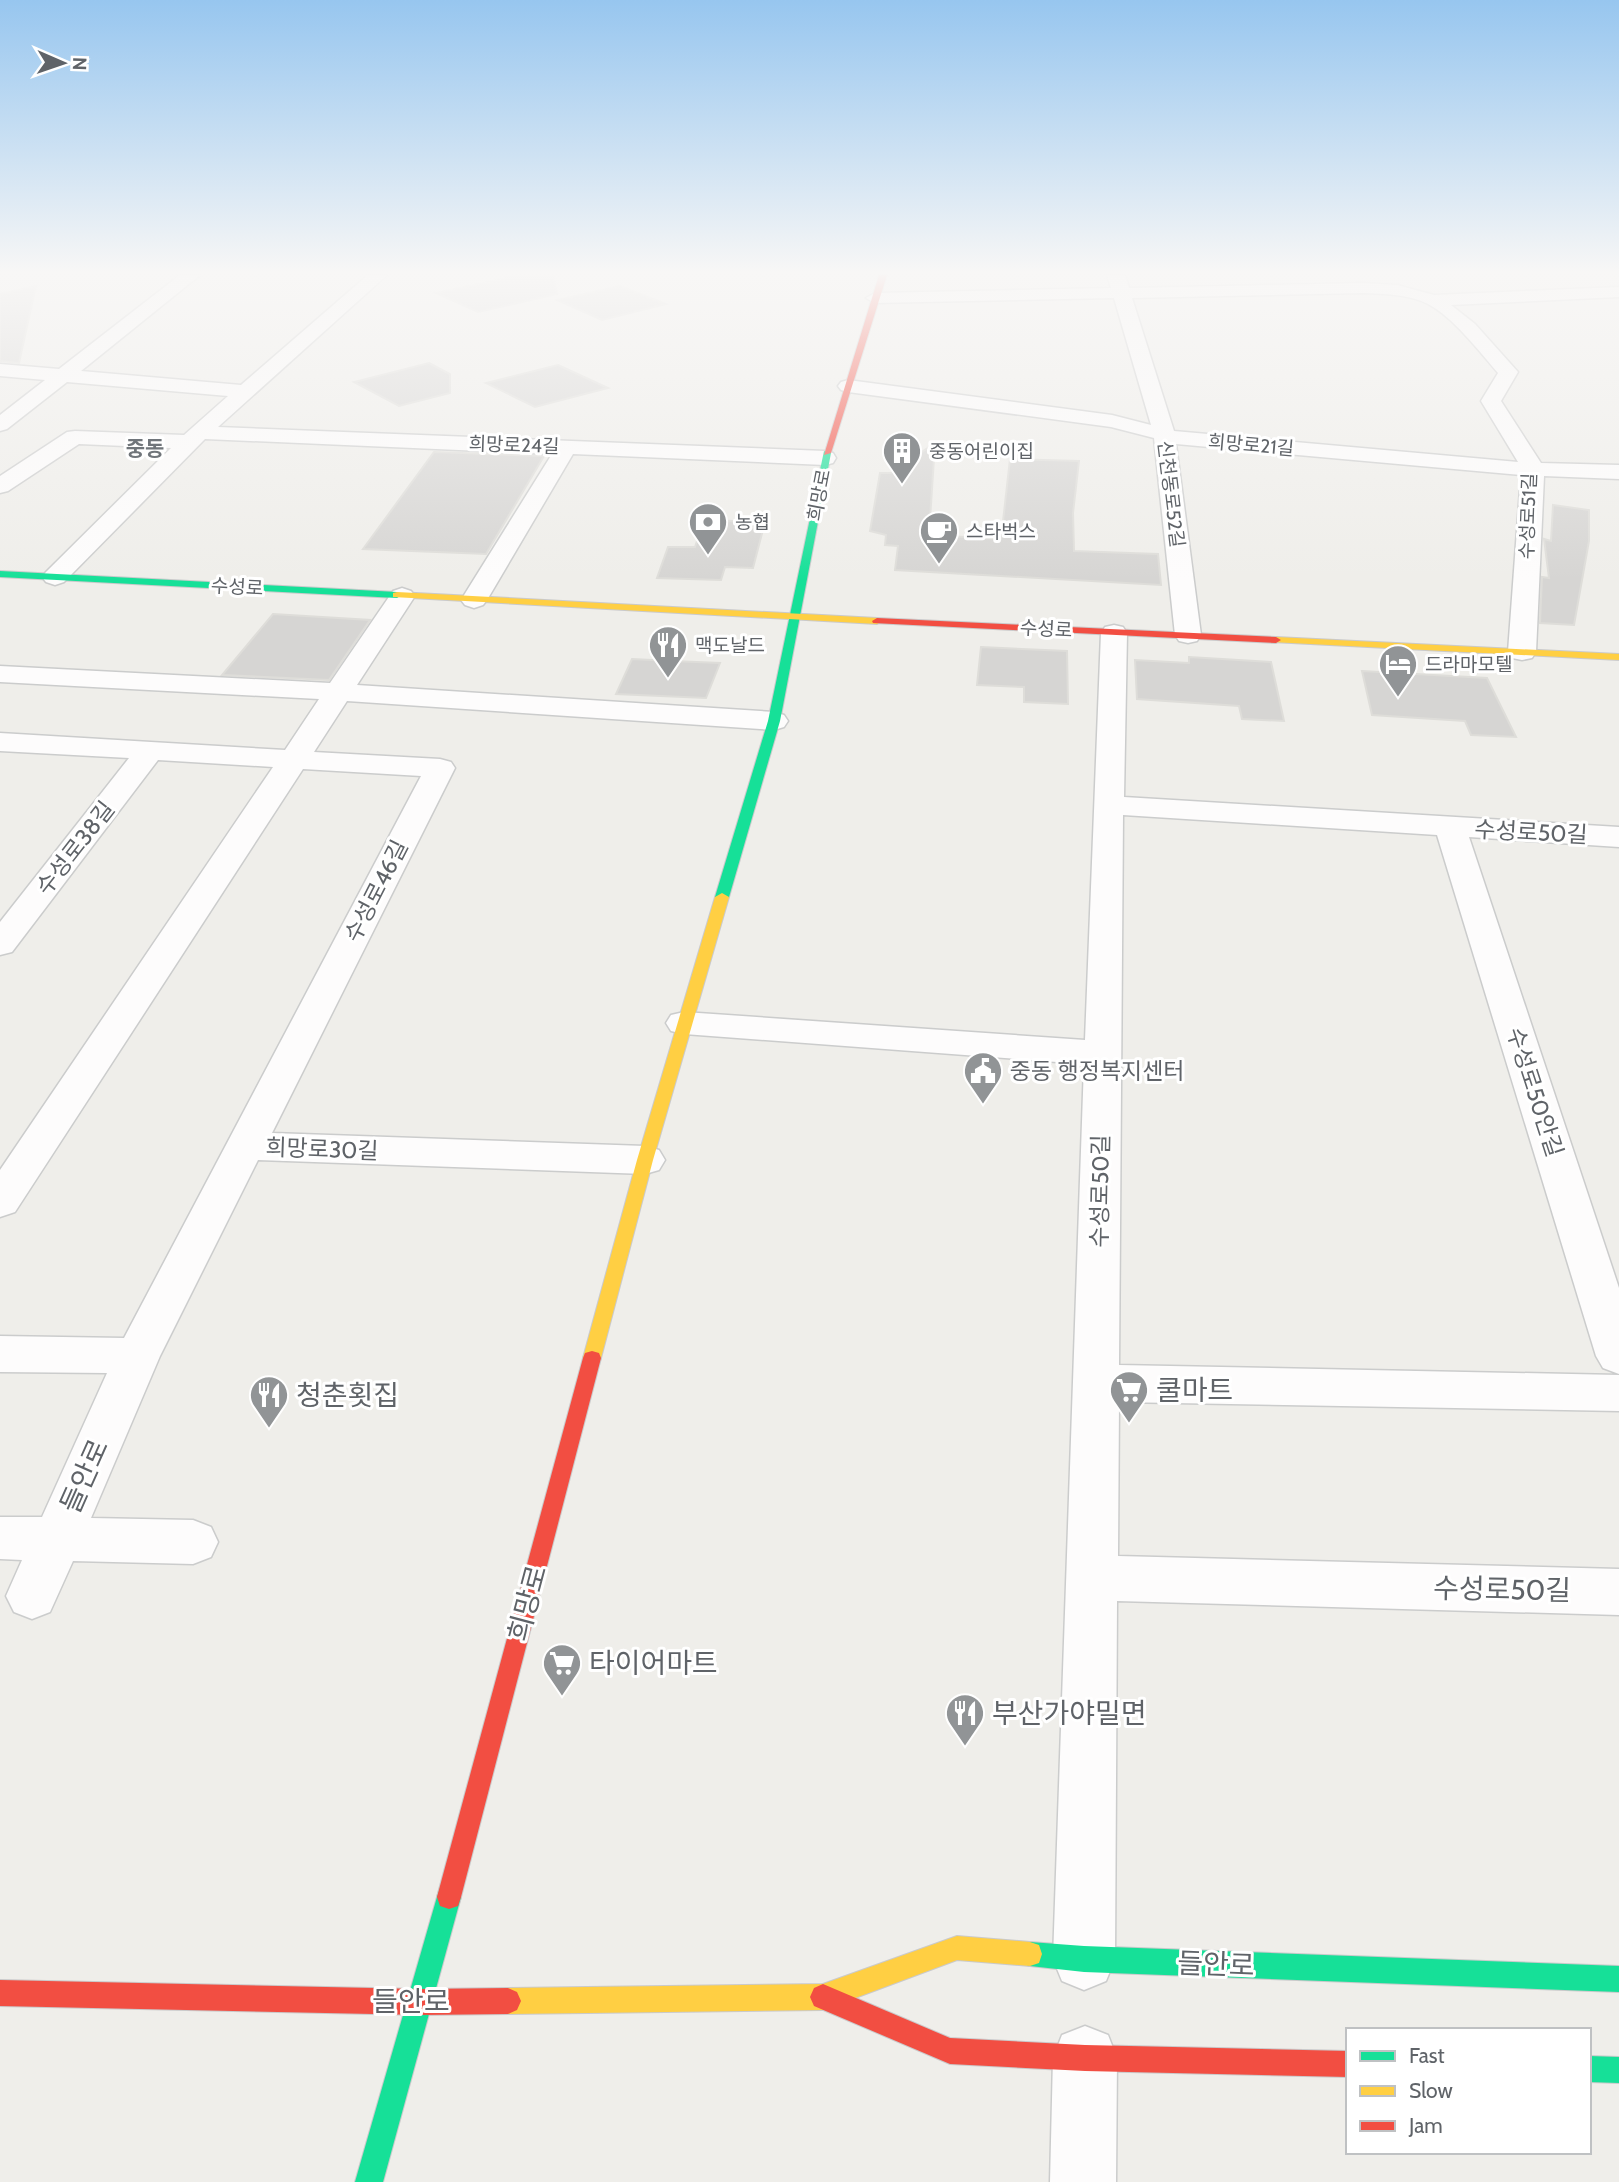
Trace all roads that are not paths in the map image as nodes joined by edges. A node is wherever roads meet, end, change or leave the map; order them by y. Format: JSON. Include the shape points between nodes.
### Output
{"nodes":[{"id":1,"x":63,"y":377,"type":"edge"},
{"id":2,"x":95,"y":377,"type":"edge"},
{"id":3,"x":264,"y":377,"type":"edge"},
{"id":4,"x":851,"y":377,"type":"edge"},
{"id":5,"x":1147,"y":377,"type":"edge"},
{"id":6,"x":1505,"y":377,"type":"edge"},
{"id":7,"x":848,"y":386,"type":"junction"},
{"id":8,"x":247,"y":392,"type":"junction"},
{"id":9,"x":0,"y":425,"type":"edge"},
{"id":10,"x":1164,"y":435,"type":"junction"},
{"id":11,"x":195,"y":438,"type":"junction"},
{"id":12,"x":567,"y":447,"type":"junction"},
{"id":13,"x":825,"y":458,"type":"junction"},
{"id":14,"x":1533,"y":468,"type":"junction"},
{"id":15,"x":1619,"y":472,"type":"edge"},
{"id":16,"x":0,"y":486,"type":"edge"},
{"id":17,"x":0,"y":574,"type":"edge"},
{"id":18,"x":55,"y":577,"type":"junction"},
{"id":19,"x":402,"y":596,"type":"junction"},
{"id":20,"x":474,"y":600,"type":"junction"},
{"id":21,"x":796,"y":617,"type":"junction"},
{"id":22,"x":1114,"y":633,"type":"junction"},
{"id":23,"x":1188,"y":635,"type":"junction"},
{"id":24,"x":1522,"y":652,"type":"junction"},
{"id":25,"x":1619,"y":657,"type":"edge"},
{"id":26,"x":0,"y":674,"type":"edge"},
{"id":27,"x":340,"y":692,"type":"junction"},
{"id":28,"x":775,"y":720,"type":"junction"},
{"id":29,"x":5,"y":748,"type":"edge"},
{"id":30,"x":150,"y":751,"type":"junction"},
{"id":31,"x":292,"y":759,"type":"junction"},
{"id":32,"x":1108,"y":805,"type":"junction"},
{"id":33,"x":1450,"y":827,"type":"junction"},
{"id":34,"x":1619,"y":837,"type":"edge"},
{"id":35,"x":0,"y":945,"type":"edge"},
{"id":36,"x":684,"y":1023,"type":"junction"},
{"id":37,"x":1102,"y":1053,"type":"junction"},
{"id":38,"x":245,"y":1146,"type":"junction"},
{"id":39,"x":645,"y":1160,"type":"junction"},
{"id":40,"x":0,"y":1202,"type":"edge"},
{"id":41,"x":0,"y":1354,"type":"edge"},
{"id":42,"x":137,"y":1356,"type":"junction"},
{"id":43,"x":1619,"y":1356,"type":"edge"},
{"id":44,"x":1096,"y":1383,"type":"junction"},
{"id":45,"x":1619,"y":1393,"type":"edge"},
{"id":46,"x":0,"y":1538,"type":"edge"},
{"id":47,"x":57,"y":1538,"type":"junction"},
{"id":48,"x":193,"y":1542,"type":"dead end"},
{"id":49,"x":1091,"y":1578,"type":"junction"},
{"id":50,"x":1619,"y":1592,"type":"edge"},
{"id":51,"x":32,"y":1596,"type":"dead end"},
{"id":52,"x":1084,"y":1959,"type":"junction"},
{"id":53,"x":1619,"y":1979,"type":"edge"},
{"id":54,"x":0,"y":1993,"type":"edge"},
{"id":55,"x":823,"y":1997,"type":"junction"},
{"id":56,"x":421,"y":2002,"type":"junction"},
{"id":57,"x":1085,"y":2058,"type":"junction"},
{"id":58,"x":1346,"y":2064,"type":"edge"},
{"id":59,"x":1591,"y":2069,"type":"edge"},
{"id":60,"x":1619,"y":2070,"type":"edge"},
{"id":61,"x":369,"y":2182,"type":"edge"},
{"id":62,"x":1083,"y":2182,"type":"edge"}],
"edges":[{"from":1,"to":9,"type":"street"},
{"from":2,"to":8,"type":"street"},
{"from":3,"to":8,"type":"street"},
{"from":4,"to":7,"type":"main road","name":"희망로"},
{"from":5,"to":10,"type":"street","name":"신천동로52길"},
{"from":6,"to":14,"type":"street","name":"수성로51길","via":[[1491,401]]},
{"from":7,"to":10,"type":"street","name":"희망로21길","via":[[1112,421]]},
{"from":7,"to":13,"type":"main road","name":"희망로"},
{"from":8,"to":11,"type":"street"},
{"from":10,"to":14,"type":"street","name":"희망로21길"},
{"from":10,"to":23,"type":"street","name":"신천동로52길"},
{"from":11,"to":12,"type":"street","name":"희망로24길"},
{"from":11,"to":16,"type":"street","name":"희망로24길","via":[[75,437]]},
{"from":11,"to":18,"type":"street"},
{"from":12,"to":13,"type":"street","name":"희망로24길"},
{"from":12,"to":20,"type":"street"},
{"from":13,"to":21,"type":"main road","name":"희망로"},
{"from":14,"to":15,"type":"street","name":"희망로21길"},
{"from":14,"to":24,"type":"street","name":"수성로51길"},
{"from":17,"to":18,"type":"main road","name":"수성로"},
{"from":18,"to":19,"type":"main road","name":"수성로"},
{"from":19,"to":20,"type":"main road","name":"수성로"},
{"from":19,"to":27,"type":"street"},
{"from":20,"to":21,"type":"main road","name":"수성로"},
{"from":21,"to":22,"type":"main road","name":"수성로"},
{"from":21,"to":28,"type":"main road","name":"희망로"},
{"from":22,"to":23,"type":"main road","name":"수성로"},
{"from":22,"to":32,"type":"street","name":"수성로50길"},
{"from":23,"to":24,"type":"main road","name":"수성로"},
{"from":24,"to":25,"type":"main road","name":"수성로"},
{"from":26,"to":27,"type":"street"},
{"from":27,"to":28,"type":"street"},
{"from":27,"to":31,"type":"street"},
{"from":28,"to":36,"type":"main road","name":"희망로"},
{"from":29,"to":30,"type":"street"},
{"from":30,"to":31,"type":"street"},
{"from":30,"to":35,"type":"street","name":"수성로38길"},
{"from":31,"to":38,"type":"street","name":"수성로46길","via":[[440,768]]},
{"from":31,"to":40,"type":"street"},
{"from":32,"to":33,"type":"street","name":"수성로50길"},
{"from":32,"to":37,"type":"street","name":"수성로50길"},
{"from":33,"to":34,"type":"street","name":"수성로50길"},
{"from":33,"to":43,"type":"street","name":"수성로50안길"},
{"from":36,"to":37,"type":"street"},
{"from":36,"to":39,"type":"main road","name":"희망로"},
{"from":37,"to":44,"type":"street","name":"수성로50길"},
{"from":38,"to":39,"type":"street","name":"희망로30길"},
{"from":38,"to":42,"type":"street","name":"희망로30길"},
{"from":39,"to":56,"type":"main road","name":"희망로"},
{"from":41,"to":42,"type":"street"},
{"from":42,"to":47,"type":"street","name":"들안로"},
{"from":44,"to":45,"type":"street"},
{"from":44,"to":49,"type":"street","name":"수성로50길"},
{"from":46,"to":47,"type":"street"},
{"from":47,"to":48,"type":"street"},
{"from":47,"to":51,"type":"street","name":"들안로"},
{"from":49,"to":50,"type":"street","name":"수성로50길"},
{"from":49,"to":52,"type":"street","name":"수성로50길"},
{"from":52,"to":53,"type":"main road","name":"들안로"},
{"from":52,"to":55,"type":"main road","name":"들안로","via":[[957,1948]]},
{"from":54,"to":56,"type":"main road","name":"들안로"},
{"from":55,"to":56,"type":"main road","name":"들안로"},
{"from":55,"to":57,"type":"main road","name":"들안로","via":[[950,2051]]},
{"from":56,"to":61,"type":"main road","name":"희망로"},
{"from":57,"to":58,"type":"main road","name":"들안로"},
{"from":57,"to":62,"type":"street"},
{"from":59,"to":60,"type":"main road"}]}
